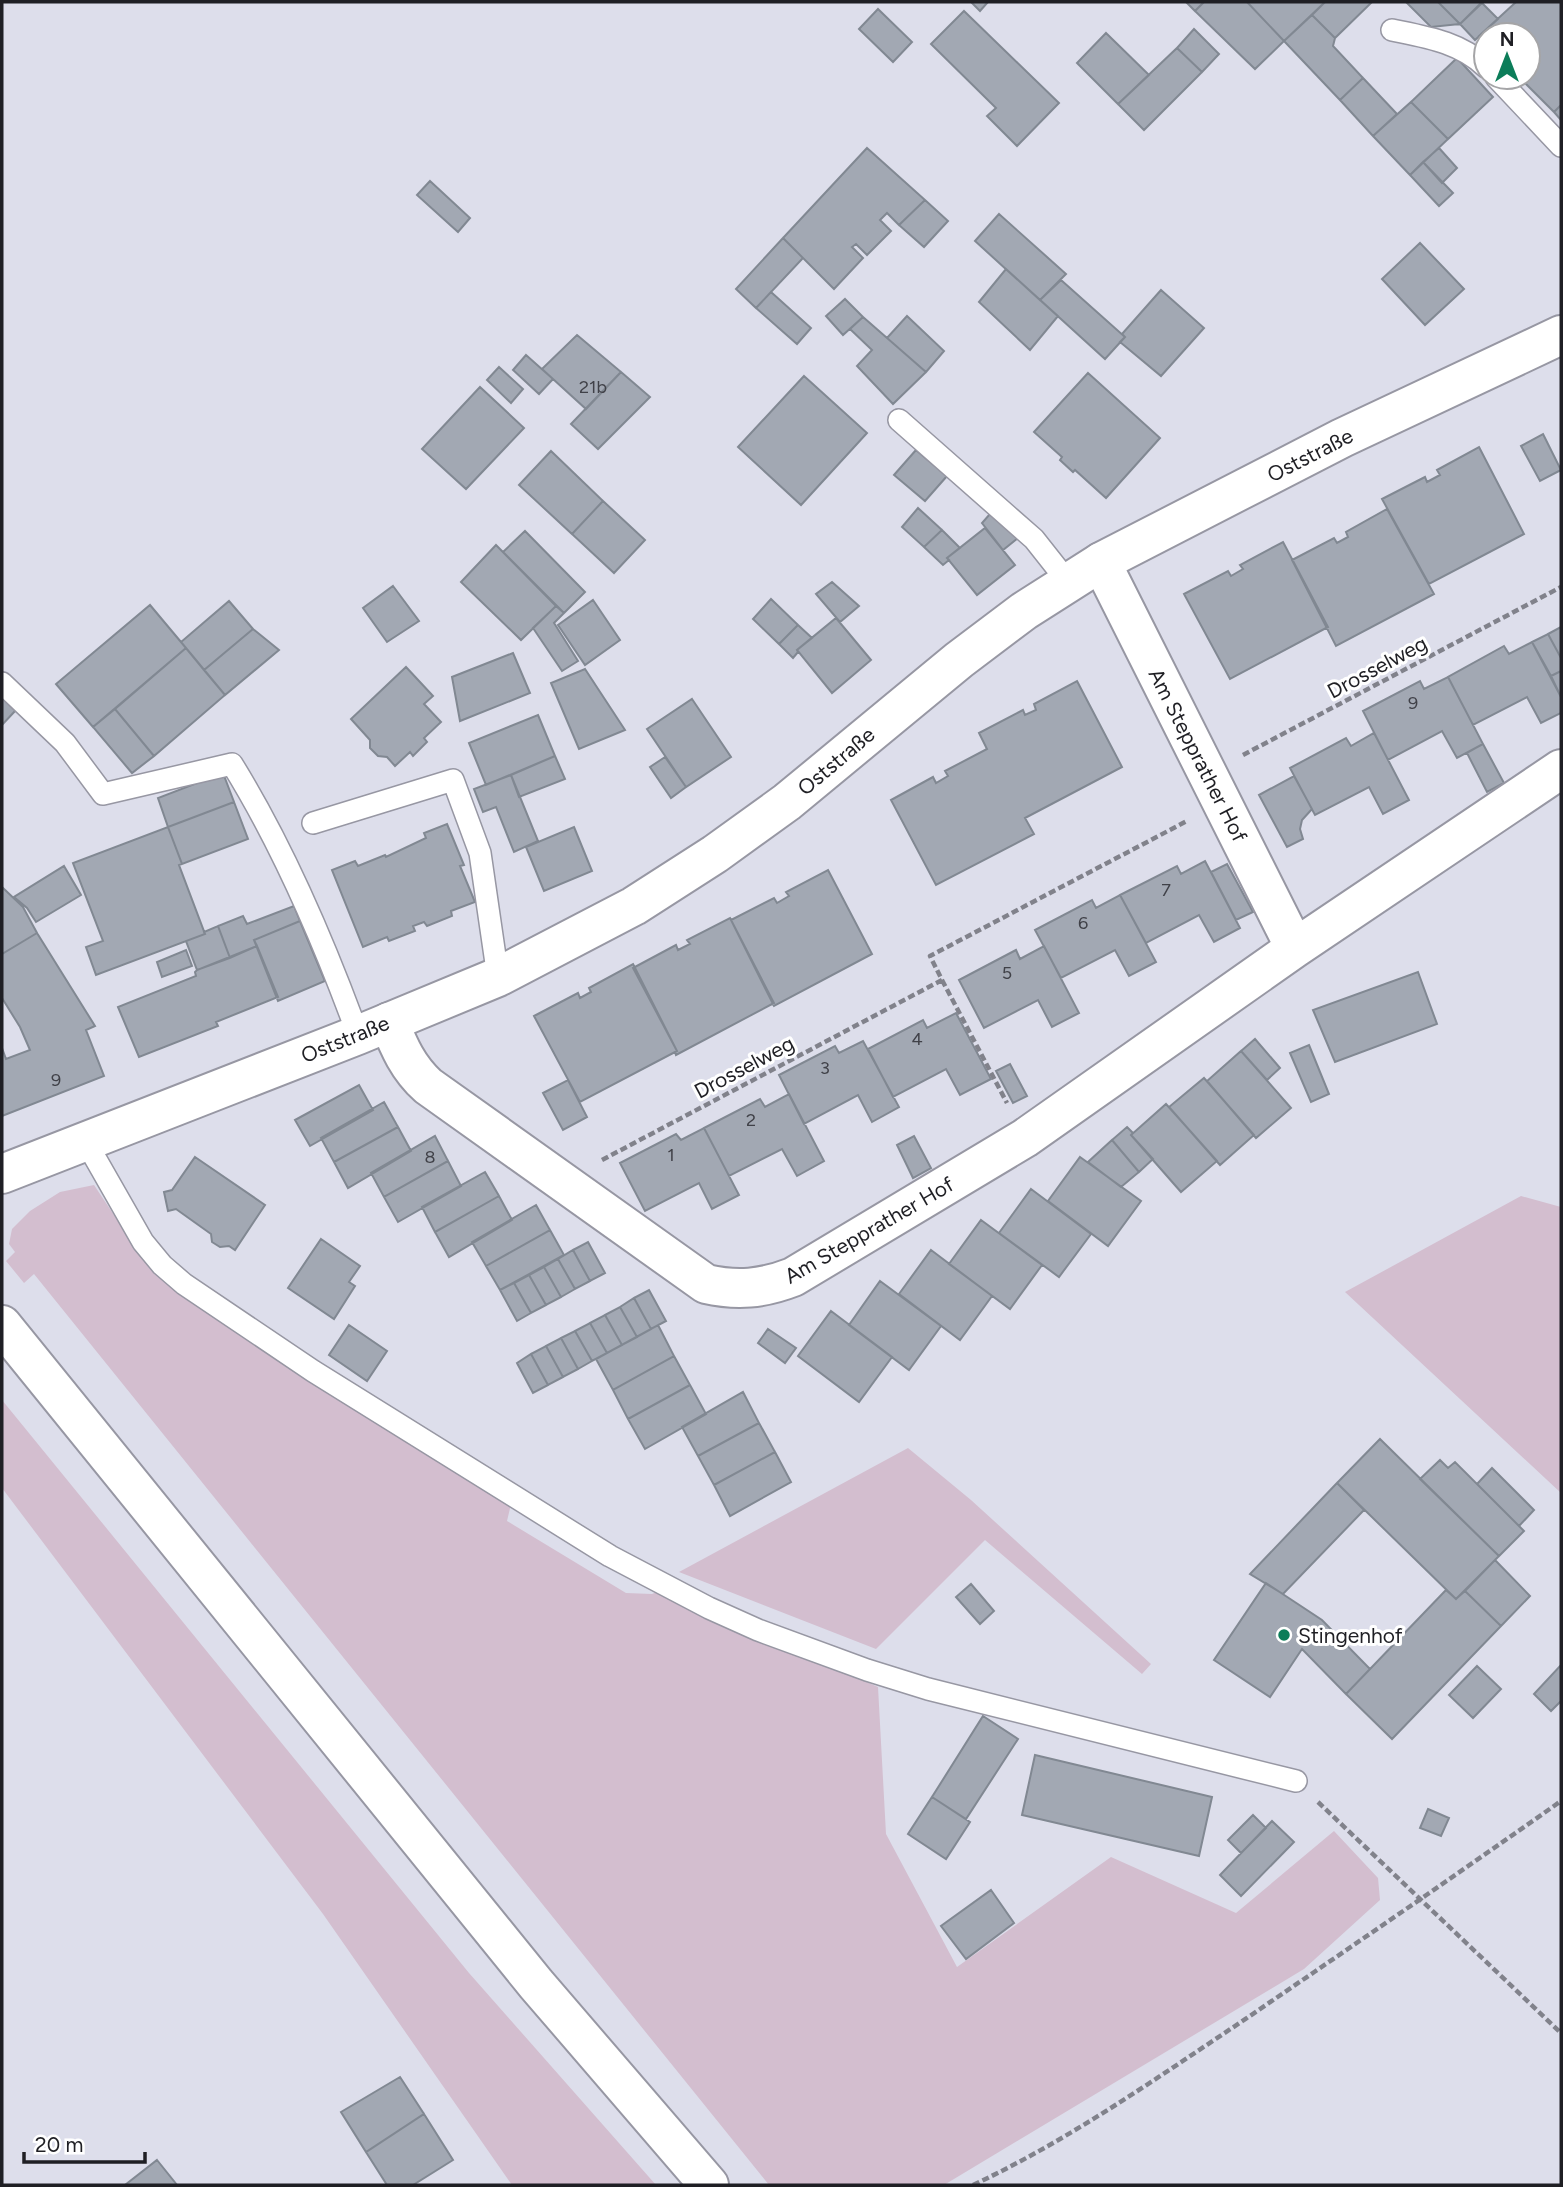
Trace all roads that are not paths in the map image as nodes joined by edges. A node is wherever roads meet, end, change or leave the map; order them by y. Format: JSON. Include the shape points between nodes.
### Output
{"nodes":[{"id":1,"x":1392,"y":30,"type":"dead end"},
{"id":2,"x":1472,"y":54,"type":"edge"},
{"id":3,"x":1509,"y":91,"type":"edge"},
{"id":4,"x":1561,"y":146,"type":"edge"},
{"id":5,"x":1561,"y":335,"type":"edge"},
{"id":6,"x":899,"y":420,"type":"dead end"},
{"id":7,"x":1101,"y":562,"type":"junction"},
{"id":8,"x":1068,"y":582,"type":"junction"},
{"id":9,"x":2,"y":683,"type":"edge"},
{"id":10,"x":1561,"y":769,"type":"edge"},
{"id":11,"x":313,"y":822,"type":"dead end"},
{"id":12,"x":1295,"y":948,"type":"junction"},
{"id":13,"x":498,"y":977,"type":"junction"},
{"id":14,"x":374,"y":1028,"type":"junction"},
{"id":15,"x":86,"y":1142,"type":"junction"},
{"id":16,"x":2,"y":1174,"type":"edge"},
{"id":17,"x":2,"y":1325,"type":"edge"},
{"id":18,"x":1296,"y":1781,"type":"road end"},
{"id":19,"x":709,"y":2185,"type":"edge"}],
"edges":[{"from":1,"to":2,"type":"lane","via":[[1441,40]]},
{"from":3,"to":4,"type":"lane"},
{"from":5,"to":7,"type":"street","name":"Oststraße","via":[[1342,438]]},
{"from":6,"to":8,"type":"lane","via":[[1034,539]]},
{"from":7,"to":8,"type":"street","name":"Oststraße"},
{"from":7,"to":12,"type":"street","name":"Am Stepprather Hof"},
{"from":8,"to":13,"type":"street","name":"Oststraße","via":[[959,660],[788,802],[715,854],[634,906]]},
{"from":9,"to":14,"type":"lane","via":[[65,743],[103,793],[232,764],[254,798],[329,956]]},
{"from":10,"to":12,"type":"street","name":"Am Stepprather Hof"},
{"from":11,"to":13,"type":"lane","via":[[453,780],[480,853]]},
{"from":12,"to":14,"type":"street","name":"Am Stepprather Hof","via":[[1025,1138],[793,1278],[750,1289],[706,1284],[428,1086]]},
{"from":13,"to":14,"type":"street","name":"Oststraße"},
{"from":14,"to":15,"type":"street","name":"Oststraße"},
{"from":15,"to":16,"type":"street","name":"Oststraße"},
{"from":15,"to":18,"type":"lane","via":[[143,1242],[184,1284],[313,1371],[610,1556],[734,1619],[810,1651],[928,1689]]},
{"from":17,"to":19,"type":"street","via":[[536,1984]]}]}
